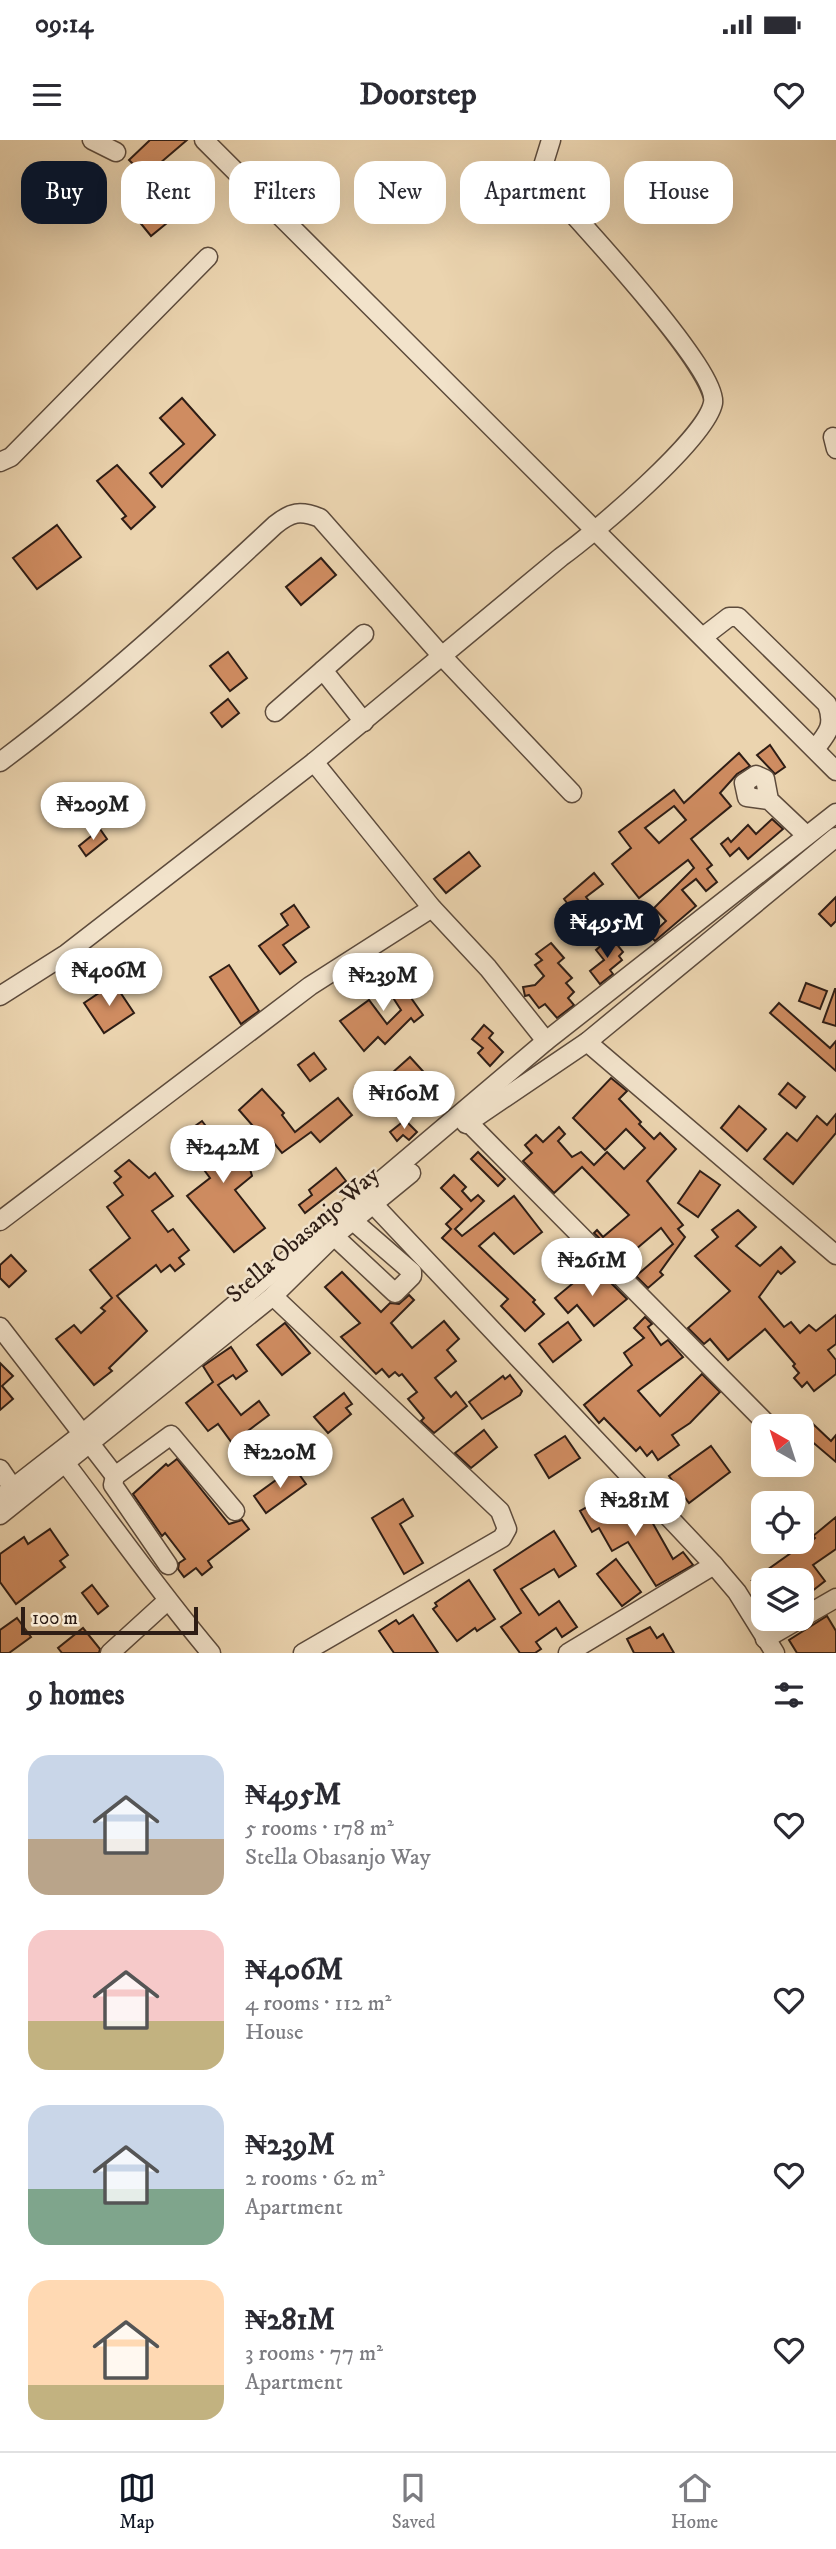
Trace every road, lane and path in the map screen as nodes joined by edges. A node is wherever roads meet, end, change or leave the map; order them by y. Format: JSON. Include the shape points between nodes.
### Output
{"nodes":[{"id":1,"x":92,"y":140,"type":"edge"},
{"id":2,"x":204,"y":140,"type":"edge"},
{"id":3,"x":551,"y":140,"type":"edge"},
{"id":4,"x":116,"y":152,"type":"dead end"},
{"id":5,"x":208,"y":257,"type":"dead end"},
{"id":6,"x":0,"y":462,"type":"edge"},
{"id":7,"x":597,"y":532,"type":"junction"},
{"id":8,"x":364,"y":634,"type":"dead end"},
{"id":9,"x":703,"y":637,"type":"junction"},
{"id":10,"x":441,"y":655,"type":"junction"},
{"id":11,"x":323,"y":670,"type":"junction"},
{"id":12,"x":275,"y":712,"type":"dead end"},
{"id":13,"x":364,"y":722,"type":"junction"},
{"id":14,"x":816,"y":748,"type":"junction"},
{"id":15,"x":0,"y":762,"type":"edge"},
{"id":16,"x":314,"y":762,"type":"junction"},
{"id":17,"x":836,"y":771,"type":"edge"},
{"id":18,"x":572,"y":793,"type":"dead end"},
{"id":19,"x":769,"y":800,"type":"dead end"},
{"id":20,"x":836,"y":813,"type":"edge"},
{"id":21,"x":805,"y":834,"type":"junction"},
{"id":22,"x":836,"y":837,"type":"edge"},
{"id":23,"x":432,"y":908,"type":"junction"},
{"id":24,"x":0,"y":996,"type":"edge"},
{"id":25,"x":546,"y":1041,"type":"junction"},
{"id":26,"x":587,"y":1042,"type":"junction"},
{"id":27,"x":468,"y":1122,"type":"junction"},
{"id":28,"x":374,"y":1205,"type":"junction"},
{"id":29,"x":0,"y":1221,"type":"edge"},
{"id":30,"x":342,"y":1226,"type":"junction"},
{"id":31,"x":836,"y":1255,"type":"edge"},
{"id":32,"x":434,"y":1267,"type":"junction"},
{"id":33,"x":412,"y":1276,"type":"junction"},
{"id":34,"x":273,"y":1296,"type":"junction"},
{"id":35,"x":0,"y":1327,"type":"edge"},
{"id":36,"x":757,"y":1414,"type":"edge"},
{"id":37,"x":86,"y":1440,"type":"junction"},
{"id":38,"x":66,"y":1464,"type":"junction"},
{"id":39,"x":0,"y":1469,"type":"edge"},
{"id":40,"x":115,"y":1476,"type":"junction"},
{"id":41,"x":7,"y":1493,"type":"edge"},
{"id":42,"x":235,"y":1511,"type":"dead end"},
{"id":43,"x":0,"y":1515,"type":"edge"},
{"id":44,"x":168,"y":1565,"type":"dead end"},
{"id":45,"x":714,"y":1565,"type":"junction"},
{"id":46,"x":836,"y":1598,"type":"edge"},
{"id":47,"x":167,"y":1601,"type":"junction"},
{"id":48,"x":770,"y":1646,"type":"edge"},
{"id":49,"x":110,"y":1653,"type":"edge"},
{"id":50,"x":211,"y":1653,"type":"edge"},
{"id":51,"x":303,"y":1653,"type":"edge"},
{"id":52,"x":568,"y":1653,"type":"edge"}],
"edges":[{"from":1,"to":4,"type":"street"},
{"from":2,"to":7,"type":"street"},
{"from":3,"to":7,"type":"street","via":[[543,181],[656,309],[708,381],[714,401],[685,447]]},
{"from":5,"to":6,"type":"street","via":[[11,457]]},
{"from":7,"to":9,"type":"street"},
{"from":7,"to":10,"type":"street"},
{"from":8,"to":11,"type":"street"},
{"from":9,"to":14,"type":"street"},
{"from":9,"to":14,"type":"street","via":[[729,617],[738,617],[827,704],[831,730]]},
{"from":10,"to":13,"type":"street"},
{"from":10,"to":15,"type":"street","via":[[320,518],[302,511],[287,515],[142,649]]},
{"from":10,"to":18,"type":"street"},
{"from":11,"to":12,"type":"street"},
{"from":11,"to":13,"type":"street"},
{"from":13,"to":16,"type":"street"},
{"from":14,"to":17,"type":"street"},
{"from":16,"to":23,"type":"street"},
{"from":16,"to":24,"type":"street","via":[[66,954]]},
{"from":19,"to":21,"type":"street"},
{"from":20,"to":21,"type":"street"},
{"from":21,"to":25,"type":"street"},
{"from":22,"to":26,"type":"street","name":"Stella Obasanjo Way"},
{"from":23,"to":25,"type":"street"},
{"from":23,"to":29,"type":"street","via":[[310,986]]},
{"from":25,"to":30,"type":"street"},
{"from":26,"to":27,"type":"street","name":"Stella Obasanjo Way"},
{"from":26,"to":31,"type":"street"},
{"from":27,"to":28,"type":"street","name":"Stella Obasanjo Way"},
{"from":27,"to":36,"type":"street"},
{"from":28,"to":30,"type":"street","name":"Stella Obasanjo Way"},
{"from":28,"to":32,"type":"street"},
{"from":30,"to":33,"type":"street"},
{"from":30,"to":33,"type":"street","via":[[390,1292],[395,1293]]},
{"from":30,"to":34,"type":"street","name":"Stella Obasanjo Way"},
{"from":30,"to":37,"type":"street"},
{"from":32,"to":33,"type":"street"},
{"from":32,"to":45,"type":"street"},
{"from":34,"to":37,"type":"street","name":"Stella Obasanjo Way"},
{"from":34,"to":51,"type":"street","via":[[499,1511],[507,1529],[502,1538]]},
{"from":35,"to":37,"type":"street"},
{"from":37,"to":38,"type":"street","name":"Stella Obasanjo Way"},
{"from":37,"to":40,"type":"street"},
{"from":37,"to":41,"type":"street"},
{"from":38,"to":43,"type":"street","name":"Stella Obasanjo Way"},
{"from":38,"to":47,"type":"street"},
{"from":39,"to":41,"type":"street"},
{"from":40,"to":42,"type":"street","via":[[171,1435]]},
{"from":40,"to":44,"type":"street","via":[[113,1485]]},
{"from":45,"to":48,"type":"street","via":[[737,1592]]},
{"from":45,"to":52,"type":"street"},
{"from":46,"to":48,"type":"street"},
{"from":47,"to":49,"type":"street"},
{"from":47,"to":50,"type":"street"}]}
